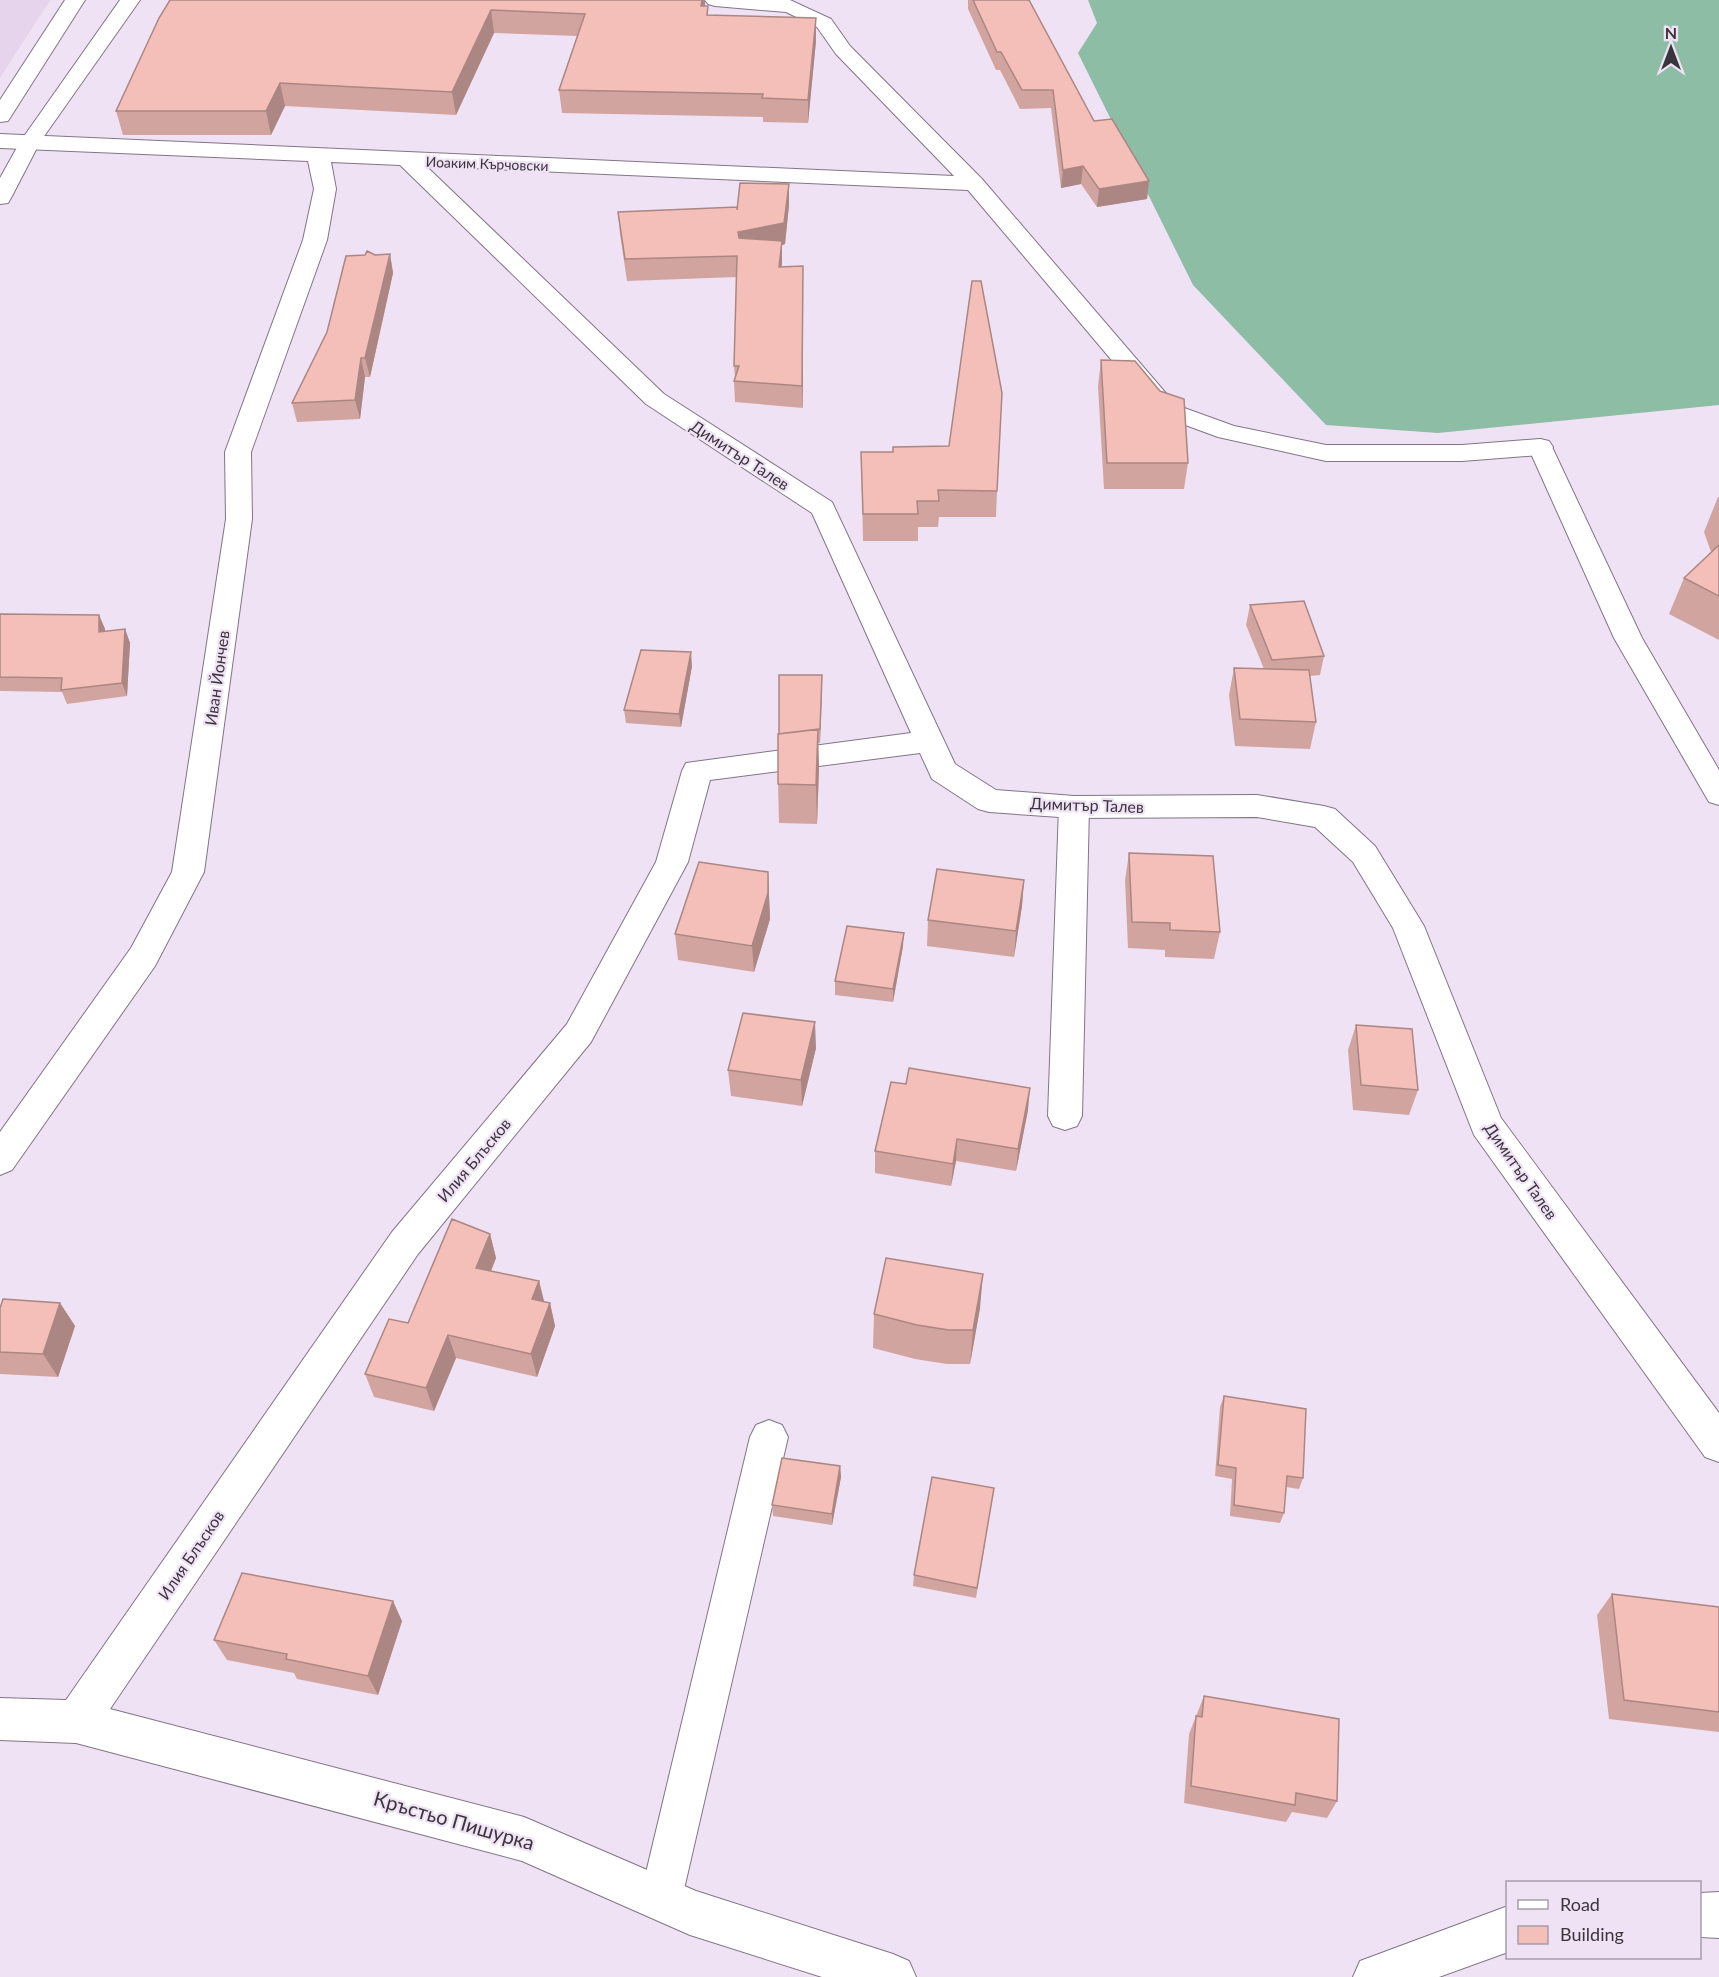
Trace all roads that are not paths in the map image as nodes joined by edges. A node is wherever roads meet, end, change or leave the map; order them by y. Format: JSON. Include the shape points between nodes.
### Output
{"nodes":[{"id":1,"x":75,"y":0,"type":"edge"},
{"id":2,"x":130,"y":0,"type":"edge"},
{"id":3,"x":716,"y":0,"type":"edge"},
{"id":4,"x":746,"y":1,"type":"edge"},
{"id":5,"x":792,"y":3,"type":"edge"},
{"id":6,"x":0,"y":116,"type":"edge"},
{"id":7,"x":0,"y":141,"type":"edge"},
{"id":8,"x":30,"y":142,"type":"junction"},
{"id":9,"x":318,"y":155,"type":"junction"},
{"id":10,"x":407,"y":160,"type":"junction"},
{"id":11,"x":974,"y":184,"type":"junction"},
{"id":12,"x":0,"y":198,"type":"edge"},
{"id":13,"x":1540,"y":447,"type":"joint"},
{"id":14,"x":929,"y":741,"type":"junction"},
{"id":15,"x":1719,"y":795,"type":"edge"},
{"id":16,"x":1074,"y":807,"type":"junction"},
{"id":17,"x":1065,"y":1116,"type":"dead end"},
{"id":18,"x":0,"y":1160,"type":"edge"},
{"id":19,"x":769,"y":1437,"type":"dead end"},
{"id":20,"x":1719,"y":1444,"type":"edge"},
{"id":21,"x":0,"y":1719,"type":"edge"},
{"id":22,"x":76,"y":1722,"type":"junction"},
{"id":23,"x":661,"y":1898,"type":"junction"},
{"id":24,"x":1701,"y":1915,"type":"edge"},
{"id":25,"x":1719,"y":1915,"type":"edge"},
{"id":26,"x":1506,"y":1930,"type":"edge"},
{"id":27,"x":893,"y":1977,"type":"edge"},
{"id":28,"x":1376,"y":1977,"type":"edge"}],
"edges":[{"from":1,"to":6,"type":"street"},
{"from":2,"to":8,"type":"lane"},
{"from":3,"to":4,"type":"street"},
{"from":4,"to":5,"type":"street"},
{"from":5,"to":11,"type":"street","via":[[824,23],[843,50]]},
{"from":7,"to":8,"type":"street","name":"Иоаким Кърчовски"},
{"from":8,"to":9,"type":"street","name":"Иоаким Кърчовски"},
{"from":8,"to":12,"type":"lane"},
{"from":9,"to":10,"type":"street","name":"Иоаким Кърчовски"},
{"from":9,"to":18,"type":"street","name":"Иван Йончев","via":[[326,189],[315,240],[238,452],[239,519],[188,873],[143,957]]},
{"from":10,"to":11,"type":"street","name":"Иоаким Кърчовски"},
{"from":10,"to":14,"type":"street","name":"Димитър Талев","via":[[655,399],[823,508]]},
{"from":11,"to":13,"type":"street","via":[[1167,410],[1227,432],[1326,453],[1462,453]]},
{"from":13,"to":15,"type":"lane","via":[[1628,638]]},
{"from":14,"to":16,"type":"street","name":"Димитър Талев","via":[[943,771],[989,801]]},
{"from":14,"to":22,"type":"street","name":"Илия Блъсков","via":[[697,771],[672,862],[579,1033],[405,1243]]},
{"from":16,"to":17,"type":"lane"},
{"from":16,"to":20,"type":"street","name":"Димитър Талев","via":[[1257,806],[1324,817],[1364,854],[1408,926],[1486,1125]]},
{"from":19,"to":23,"type":"lane"},
{"from":21,"to":22,"type":"street","name":"Кръстьо Пишурка"},
{"from":22,"to":23,"type":"street","name":"Кръстьо Пишурка","via":[[524,1839]]},
{"from":23,"to":27,"type":"street","name":"Кръстьо Пишурка","via":[[690,1912]]},
{"from":24,"to":25,"type":"street"},
{"from":26,"to":28,"type":"street"}]}
